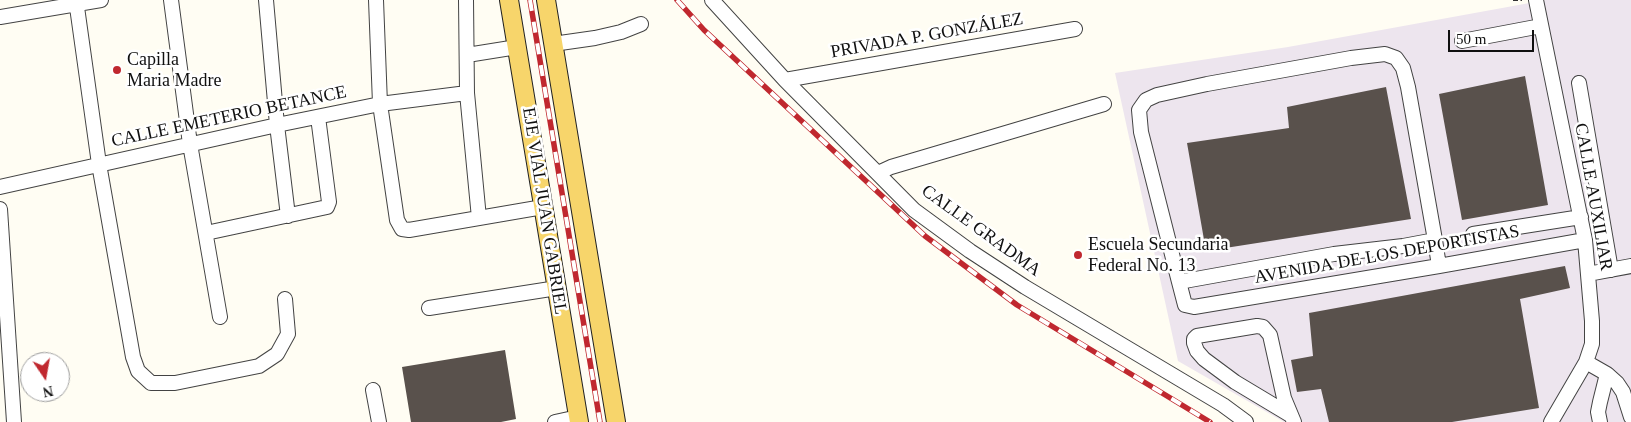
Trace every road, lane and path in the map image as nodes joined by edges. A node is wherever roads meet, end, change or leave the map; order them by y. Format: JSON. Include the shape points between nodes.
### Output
{"nodes":[{"id":1,"x":101,"y":0,"type":"edge"},
{"id":2,"x":171,"y":0,"type":"edge"},
{"id":3,"x":266,"y":0,"type":"edge"},
{"id":4,"x":376,"y":0,"type":"edge"},
{"id":5,"x":466,"y":0,"type":"edge"},
{"id":6,"x":509,"y":0,"type":"edge"},
{"id":7,"x":546,"y":0,"type":"edge"},
{"id":8,"x":712,"y":0,"type":"edge"},
{"id":9,"x":1513,"y":0,"type":"edge"},
{"id":10,"x":1522,"y":0,"type":"edge"},
{"id":11,"x":1536,"y":0,"type":"edge"},
{"id":12,"x":76,"y":3,"type":"edge"},
{"id":13,"x":0,"y":17,"type":"edge"},
{"id":14,"x":641,"y":24,"type":"dead end"},
{"id":15,"x":1541,"y":26,"type":"junction"},
{"id":16,"x":1076,"y":29,"type":"dead end"},
{"id":17,"x":1462,"y":41,"type":"dead end"},
{"id":18,"x":554,"y":44,"type":"junction"},
{"id":19,"x":517,"y":47,"type":"junction"},
{"id":20,"x":467,"y":56,"type":"junction"},
{"id":21,"x":785,"y":80,"type":"junction"},
{"id":22,"x":1579,"y":83,"type":"dead end"},
{"id":23,"x":467,"y":93,"type":"junction"},
{"id":24,"x":380,"y":104,"type":"junction"},
{"id":25,"x":1104,"y":104,"type":"dead end"},
{"id":26,"x":318,"y":117,"type":"junction"},
{"id":27,"x":277,"y":125,"type":"junction"},
{"id":28,"x":190,"y":144,"type":"junction"},
{"id":29,"x":99,"y":164,"type":"junction"},
{"id":30,"x":878,"y":172,"type":"junction"},
{"id":31,"x":0,"y":187,"type":"edge"},
{"id":32,"x":543,"y":207,"type":"junction"},
{"id":33,"x":0,"y":209,"type":"edge"},
{"id":34,"x":288,"y":216,"type":"junction"},
{"id":35,"x":1581,"y":217,"type":"junction"},
{"id":36,"x":479,"y":218,"type":"junction"},
{"id":37,"x":206,"y":233,"type":"junction"},
{"id":38,"x":1473,"y":234,"type":"dead end"},
{"id":39,"x":1435,"y":240,"type":"junction"},
{"id":40,"x":1586,"y":240,"type":"junction"},
{"id":41,"x":1439,"y":266,"type":"junction"},
{"id":42,"x":1631,"y":266,"type":"edge"},
{"id":43,"x":1611,"y":270,"type":"junction"},
{"id":44,"x":1588,"y":274,"type":"junction"},
{"id":45,"x":1179,"y":282,"type":"junction"},
{"id":46,"x":557,"y":288,"type":"junction"},
{"id":47,"x":285,"y":299,"type":"dead end"},
{"id":48,"x":429,"y":308,"type":"dead end"},
{"id":49,"x":220,"y":317,"type":"dead end"},
{"id":50,"x":1586,"y":362,"type":"junction"},
{"id":51,"x":1607,"y":374,"type":"junction"},
{"id":52,"x":373,"y":390,"type":"dead end"},
{"id":53,"x":1631,"y":417,"type":"edge"},
{"id":54,"x":578,"y":419,"type":"edge"},
{"id":55,"x":1292,"y":419,"type":"edge"},
{"id":56,"x":14,"y":422,"type":"edge"},
{"id":57,"x":379,"y":422,"type":"edge"},
{"id":58,"x":555,"y":422,"type":"edge"},
{"id":59,"x":616,"y":422,"type":"edge"},
{"id":60,"x":1246,"y":422,"type":"edge"},
{"id":61,"x":1551,"y":422,"type":"edge"},
{"id":62,"x":1600,"y":422,"type":"edge"}],
"edges":[{"from":1,"to":12,"type":"street"},
{"from":2,"to":28,"type":"street"},
{"from":3,"to":27,"type":"street"},
{"from":4,"to":24,"type":"street"},
{"from":5,"to":20,"type":"street"},
{"from":6,"to":19,"type":"main road","name":"EJE VIAL JUAN GABRIEL"},
{"from":7,"to":18,"type":"main road","name":"EJE VIAL JUAN GABRIEL"},
{"from":8,"to":21,"type":"street","name":"CALLE GRADMA"},
{"from":9,"to":10,"type":"path"},
{"from":11,"to":15,"type":"street","name":"CALLE AUXILIAR"},
{"from":12,"to":13,"type":"street"},
{"from":12,"to":29,"type":"street"},
{"from":14,"to":18,"type":"street","via":[[595,38]]},
{"from":15,"to":17,"type":"street"},
{"from":15,"to":35,"type":"street","name":"CALLE AUXILIAR"},
{"from":16,"to":21,"type":"street","name":"PRIVADA P. GONZÁLEZ"},
{"from":18,"to":59,"type":"main road","name":"EJE VIAL JUAN GABRIEL"},
{"from":19,"to":20,"type":"street"},
{"from":19,"to":32,"type":"main road","name":"EJE VIAL JUAN GABRIEL"},
{"from":20,"to":23,"type":"street"},
{"from":21,"to":30,"type":"street","name":"CALLE GRADMA"},
{"from":22,"to":43,"type":"street"},
{"from":23,"to":24,"type":"street","name":"CALLE EMETERIO BETANCE"},
{"from":23,"to":36,"type":"street"},
{"from":24,"to":26,"type":"street","name":"CALLE EMETERIO BETANCE"},
{"from":24,"to":36,"type":"street","via":[[397,220],[402,229]]},
{"from":25,"to":30,"type":"street"},
{"from":26,"to":27,"type":"street","name":"CALLE EMETERIO BETANCE"},
{"from":26,"to":34,"type":"street","via":[[329,205]]},
{"from":27,"to":28,"type":"street","name":"CALLE EMETERIO BETANCE"},
{"from":27,"to":34,"type":"street"},
{"from":28,"to":29,"type":"street","name":"CALLE EMETERIO BETANCE"},
{"from":28,"to":37,"type":"street"},
{"from":29,"to":31,"type":"street","name":"CALLE EMETERIO BETANCE"},
{"from":29,"to":47,"type":"street","via":[[133,358],[138,371],[151,383],[175,383],[259,366],[277,354],[288,334]]},
{"from":30,"to":60,"type":"street","name":"CALLE GRADMA","via":[[914,210],[970,251]]},
{"from":32,"to":36,"type":"street"},
{"from":32,"to":46,"type":"main road","name":"EJE VIAL JUAN GABRIEL"},
{"from":33,"to":56,"type":"street"},
{"from":34,"to":37,"type":"street"},
{"from":35,"to":38,"type":"street"},
{"from":35,"to":40,"type":"street","name":"CALLE AUXILIAR"},
{"from":37,"to":49,"type":"street"},
{"from":39,"to":41,"type":"street"},
{"from":39,"to":45,"type":"street","via":[[1334,254]]},
{"from":39,"to":45,"type":"street","via":[[1402,68],[1396,58],[1385,54],[1351,58],[1206,84],[1158,94],[1146,100],[1139,110],[1141,132]]},
{"from":40,"to":41,"type":"street","name":"AVENIDA DE LOS DEPORTISTAS"},
{"from":40,"to":44,"type":"street","name":"CALLE AUXILIAR"},
{"from":41,"to":45,"type":"street","name":"AVENIDA DE LOS DEPORTISTAS","via":[[1194,307],[1185,305]]},
{"from":42,"to":43,"type":"street"},
{"from":43,"to":44,"type":"street"},
{"from":44,"to":50,"type":"street","name":"CALLE AUXILIAR","via":[[1592,344]]},
{"from":46,"to":48,"type":"street"},
{"from":46,"to":54,"type":"main road","name":"EJE VIAL JUAN GABRIEL"},
{"from":50,"to":51,"type":"street"},
{"from":50,"to":61,"type":"street","name":"CALLE AUXILIAR"},
{"from":51,"to":53,"type":"street","via":[[1623,392]]},
{"from":51,"to":62,"type":"street","via":[[1598,412]]},
{"from":52,"to":57,"type":"street"},
{"from":54,"to":58,"type":"street"},
{"from":55,"to":55,"type":"street","via":[[1270,335],[1263,327],[1194,339],[1197,351],[1204,359]]}]}
